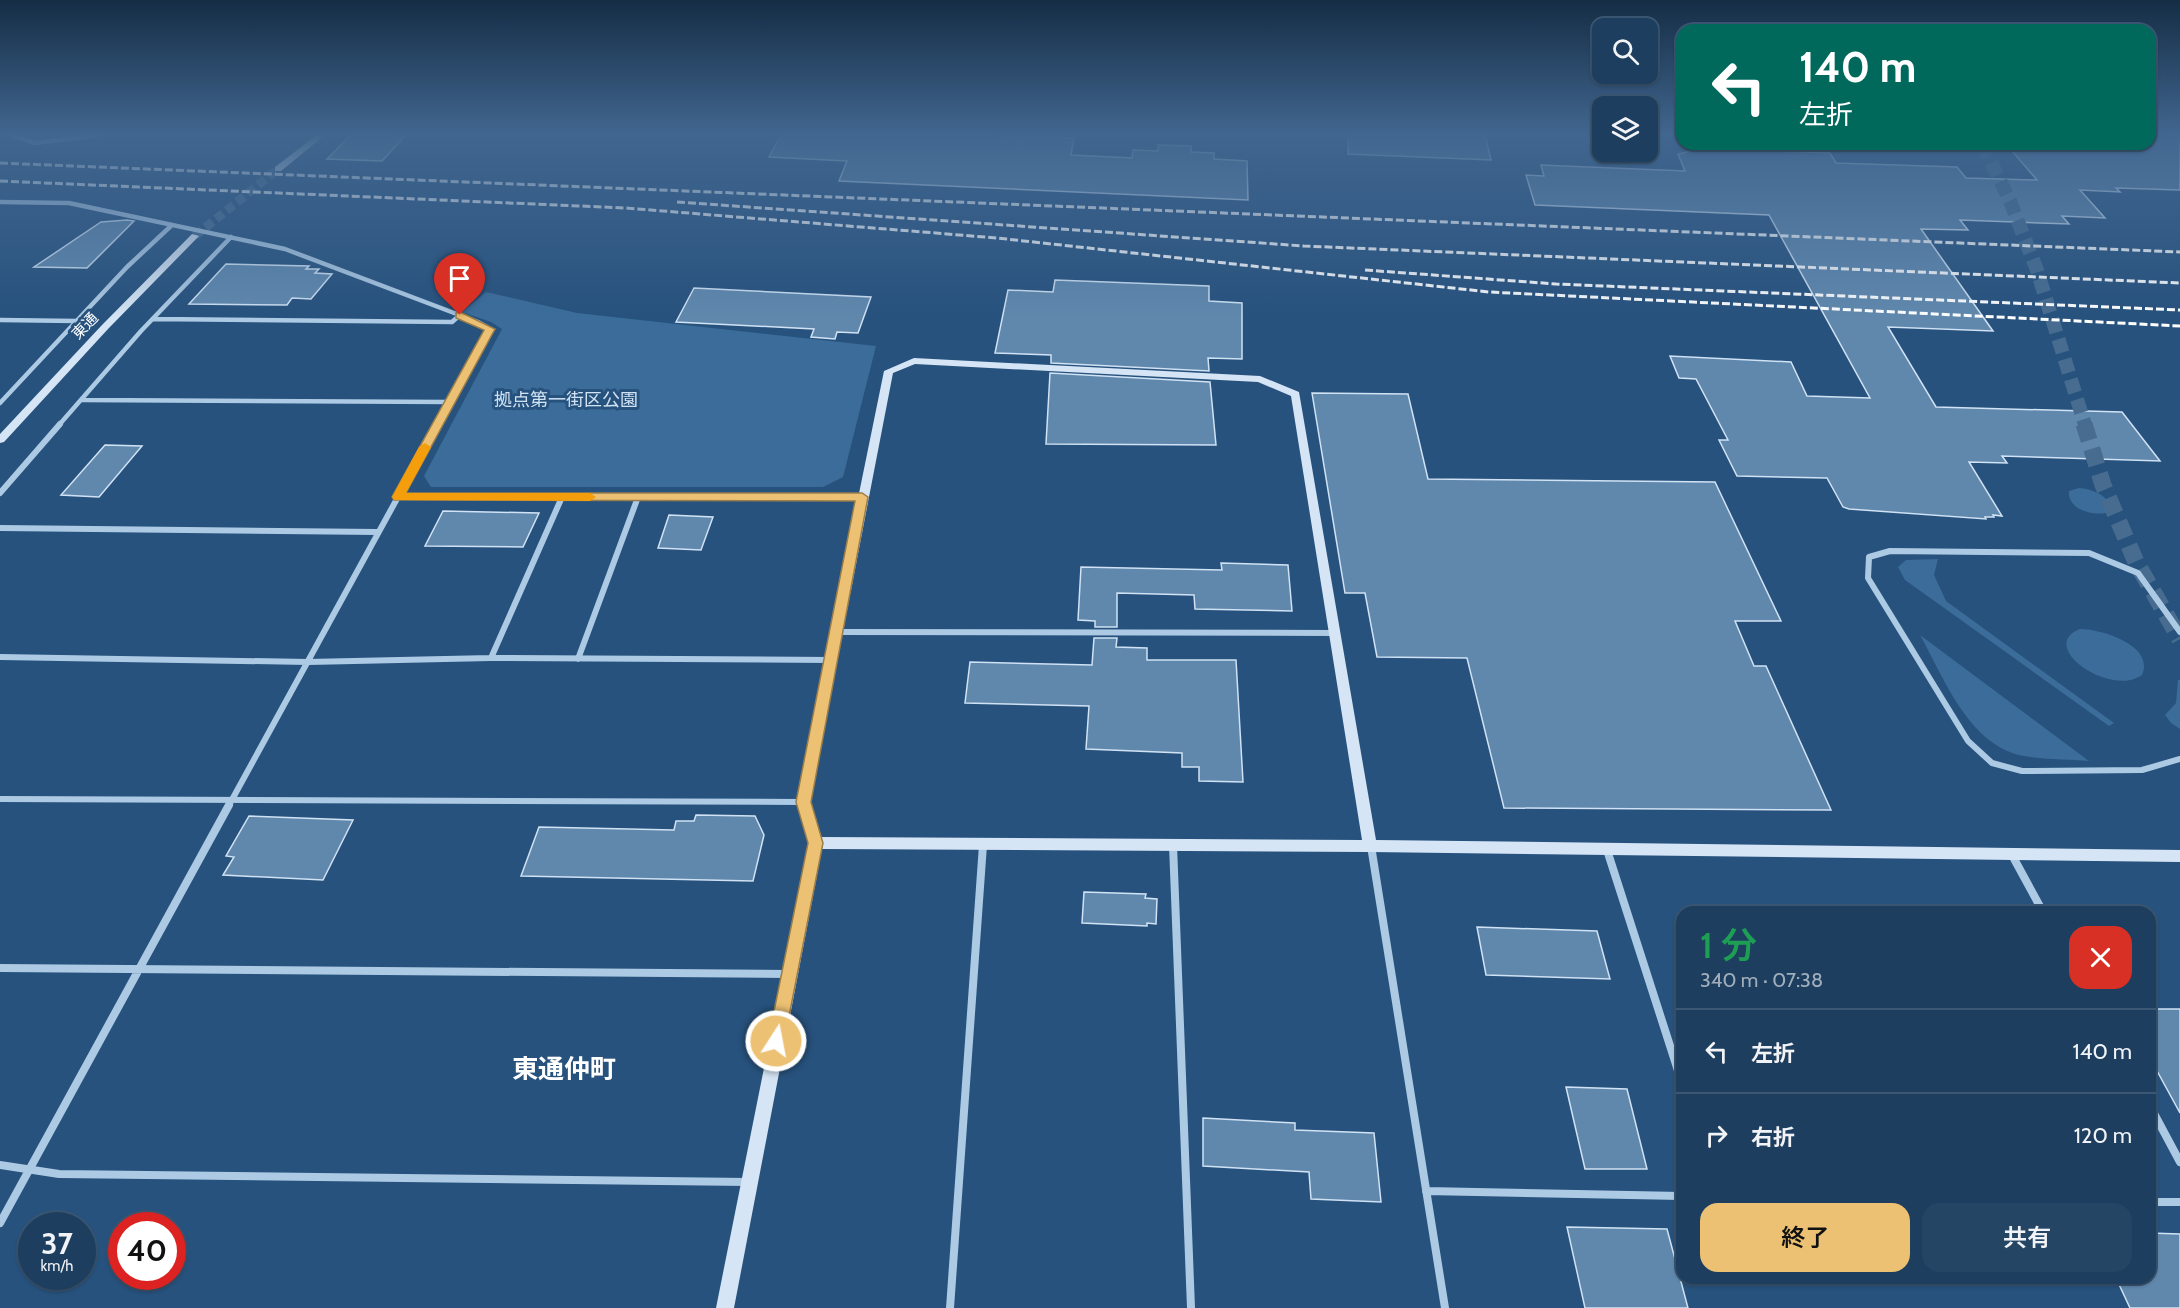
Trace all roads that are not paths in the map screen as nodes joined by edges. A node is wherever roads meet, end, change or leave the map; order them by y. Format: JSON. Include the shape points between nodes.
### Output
{"nodes":[{"id":1,"x":0,"y":202,"type":"edge"},
{"id":2,"x":172,"y":225,"type":"junction"},
{"id":3,"x":195,"y":236,"type":"tunnel mouth"},
{"id":4,"x":231,"y":237,"type":"junction"},
{"id":5,"x":460,"y":315,"type":"junction"},
{"id":6,"x":153,"y":319,"type":"junction"},
{"id":7,"x":0,"y":320,"type":"edge"},
{"id":8,"x":76,"y":321,"type":"junction"},
{"id":9,"x":82,"y":400,"type":"junction"},
{"id":10,"x":450,"y":402,"type":"junction"},
{"id":11,"x":0,"y":403,"type":"edge"},
{"id":12,"x":0,"y":440,"type":"edge"},
{"id":13,"x":0,"y":492,"type":"edge"},
{"id":14,"x":562,"y":496,"type":"junction"},
{"id":15,"x":398,"y":497,"type":"junction"},
{"id":16,"x":638,"y":497,"type":"junction"},
{"id":17,"x":862,"y":497,"type":"junction"},
{"id":18,"x":0,"y":528,"type":"edge"},
{"id":19,"x":377,"y":532,"type":"junction"},
{"id":20,"x":837,"y":632,"type":"junction"},
{"id":21,"x":2180,"y":632,"type":"edge"},
{"id":22,"x":1336,"y":633,"type":"junction"},
{"id":23,"x":0,"y":657,"type":"edge"},
{"id":24,"x":491,"y":658,"type":"junction"},
{"id":25,"x":578,"y":659,"type":"junction"},
{"id":26,"x":831,"y":660,"type":"junction"},
{"id":27,"x":308,"y":662,"type":"junction"},
{"id":28,"x":2180,"y":759,"type":"edge"},
{"id":29,"x":0,"y":799,"type":"edge"},
{"id":30,"x":232,"y":801,"type":"junction"},
{"id":31,"x":803,"y":802,"type":"junction"},
{"id":32,"x":816,"y":843,"type":"junction"},
{"id":33,"x":983,"y":845,"type":"junction"},
{"id":34,"x":1173,"y":845,"type":"junction"},
{"id":35,"x":1370,"y":846,"type":"junction"},
{"id":36,"x":1607,"y":850,"type":"junction"},
{"id":37,"x":2011,"y":854,"type":"junction"},
{"id":38,"x":2180,"y":856,"type":"edge"},
{"id":39,"x":2040,"y":906,"type":"edge"},
{"id":40,"x":0,"y":968,"type":"edge"},
{"id":41,"x":139,"y":969,"type":"junction"},
{"id":42,"x":790,"y":974,"type":"junction"},
{"id":43,"x":1676,"y":1064,"type":"edge"},
{"id":44,"x":2156,"y":1117,"type":"edge"},
{"id":45,"x":2180,"y":1162,"type":"edge"},
{"id":46,"x":0,"y":1165,"type":"edge"},
{"id":47,"x":30,"y":1169,"type":"junction"},
{"id":48,"x":748,"y":1182,"type":"junction"},
{"id":49,"x":1425,"y":1191,"type":"junction"},
{"id":50,"x":1676,"y":1196,"type":"edge"},
{"id":51,"x":2156,"y":1202,"type":"edge"},
{"id":52,"x":2180,"y":1202,"type":"edge"},
{"id":53,"x":0,"y":1223,"type":"edge"},
{"id":54,"x":725,"y":1308,"type":"edge"},
{"id":55,"x":950,"y":1308,"type":"edge"},
{"id":56,"x":1191,"y":1308,"type":"edge"},
{"id":57,"x":1445,"y":1308,"type":"edge"}],
"edges":[{"from":1,"to":2,"type":"street","via":[[69,203]]},
{"from":2,"to":4,"type":"street"},
{"from":2,"to":8,"type":"street"},
{"from":3,"to":12,"type":"street","name":"東通"},
{"from":4,"to":5,"type":"street","via":[[285,249]]},
{"from":4,"to":6,"type":"street"},
{"from":5,"to":6,"type":"street","via":[[452,322]]},
{"from":5,"to":10,"type":"street","via":[[490,329]]},
{"from":6,"to":9,"type":"street"},
{"from":7,"to":8,"type":"street"},
{"from":8,"to":11,"type":"street"},
{"from":9,"to":10,"type":"street"},
{"from":9,"to":13,"type":"street"},
{"from":10,"to":15,"type":"street"},
{"from":14,"to":15,"type":"street"},
{"from":14,"to":16,"type":"street"},
{"from":14,"to":24,"type":"street"},
{"from":15,"to":19,"type":"street"},
{"from":16,"to":17,"type":"street"},
{"from":16,"to":25,"type":"street"},
{"from":17,"to":20,"type":"street"},
{"from":17,"to":22,"type":"street","via":[[889,371],[914,361],[1260,379],[1296,394]]},
{"from":18,"to":19,"type":"street"},
{"from":19,"to":27,"type":"street"},
{"from":20,"to":22,"type":"street"},
{"from":20,"to":26,"type":"street"},
{"from":21,"to":28,"type":"street","via":[[2138,573],[2089,553],[1890,552],[1869,557],[1869,578],[1968,741],[1992,763],[2022,771],[2142,770]]},
{"from":22,"to":35,"type":"street"},
{"from":23,"to":27,"type":"street"},
{"from":24,"to":25,"type":"street"},
{"from":24,"to":27,"type":"street"},
{"from":25,"to":26,"type":"street"},
{"from":26,"to":31,"type":"street"},
{"from":27,"to":30,"type":"street"},
{"from":29,"to":30,"type":"street"},
{"from":30,"to":31,"type":"street"},
{"from":30,"to":41,"type":"street"},
{"from":31,"to":32,"type":"street"},
{"from":32,"to":33,"type":"street"},
{"from":32,"to":42,"type":"street"},
{"from":33,"to":34,"type":"street"},
{"from":33,"to":55,"type":"street"},
{"from":34,"to":35,"type":"street"},
{"from":34,"to":56,"type":"street"},
{"from":35,"to":36,"type":"street"},
{"from":35,"to":49,"type":"street"},
{"from":36,"to":37,"type":"street"},
{"from":36,"to":43,"type":"street"},
{"from":37,"to":38,"type":"street"},
{"from":37,"to":39,"type":"street"},
{"from":40,"to":41,"type":"street"},
{"from":41,"to":42,"type":"street"},
{"from":41,"to":47,"type":"street"},
{"from":42,"to":48,"type":"street"},
{"from":44,"to":45,"type":"street"},
{"from":46,"to":47,"type":"street"},
{"from":47,"to":48,"type":"street","via":[[59,1174]]},
{"from":47,"to":53,"type":"street"},
{"from":48,"to":54,"type":"street"},
{"from":49,"to":50,"type":"street"},
{"from":49,"to":57,"type":"street"},
{"from":51,"to":52,"type":"street"}]}
